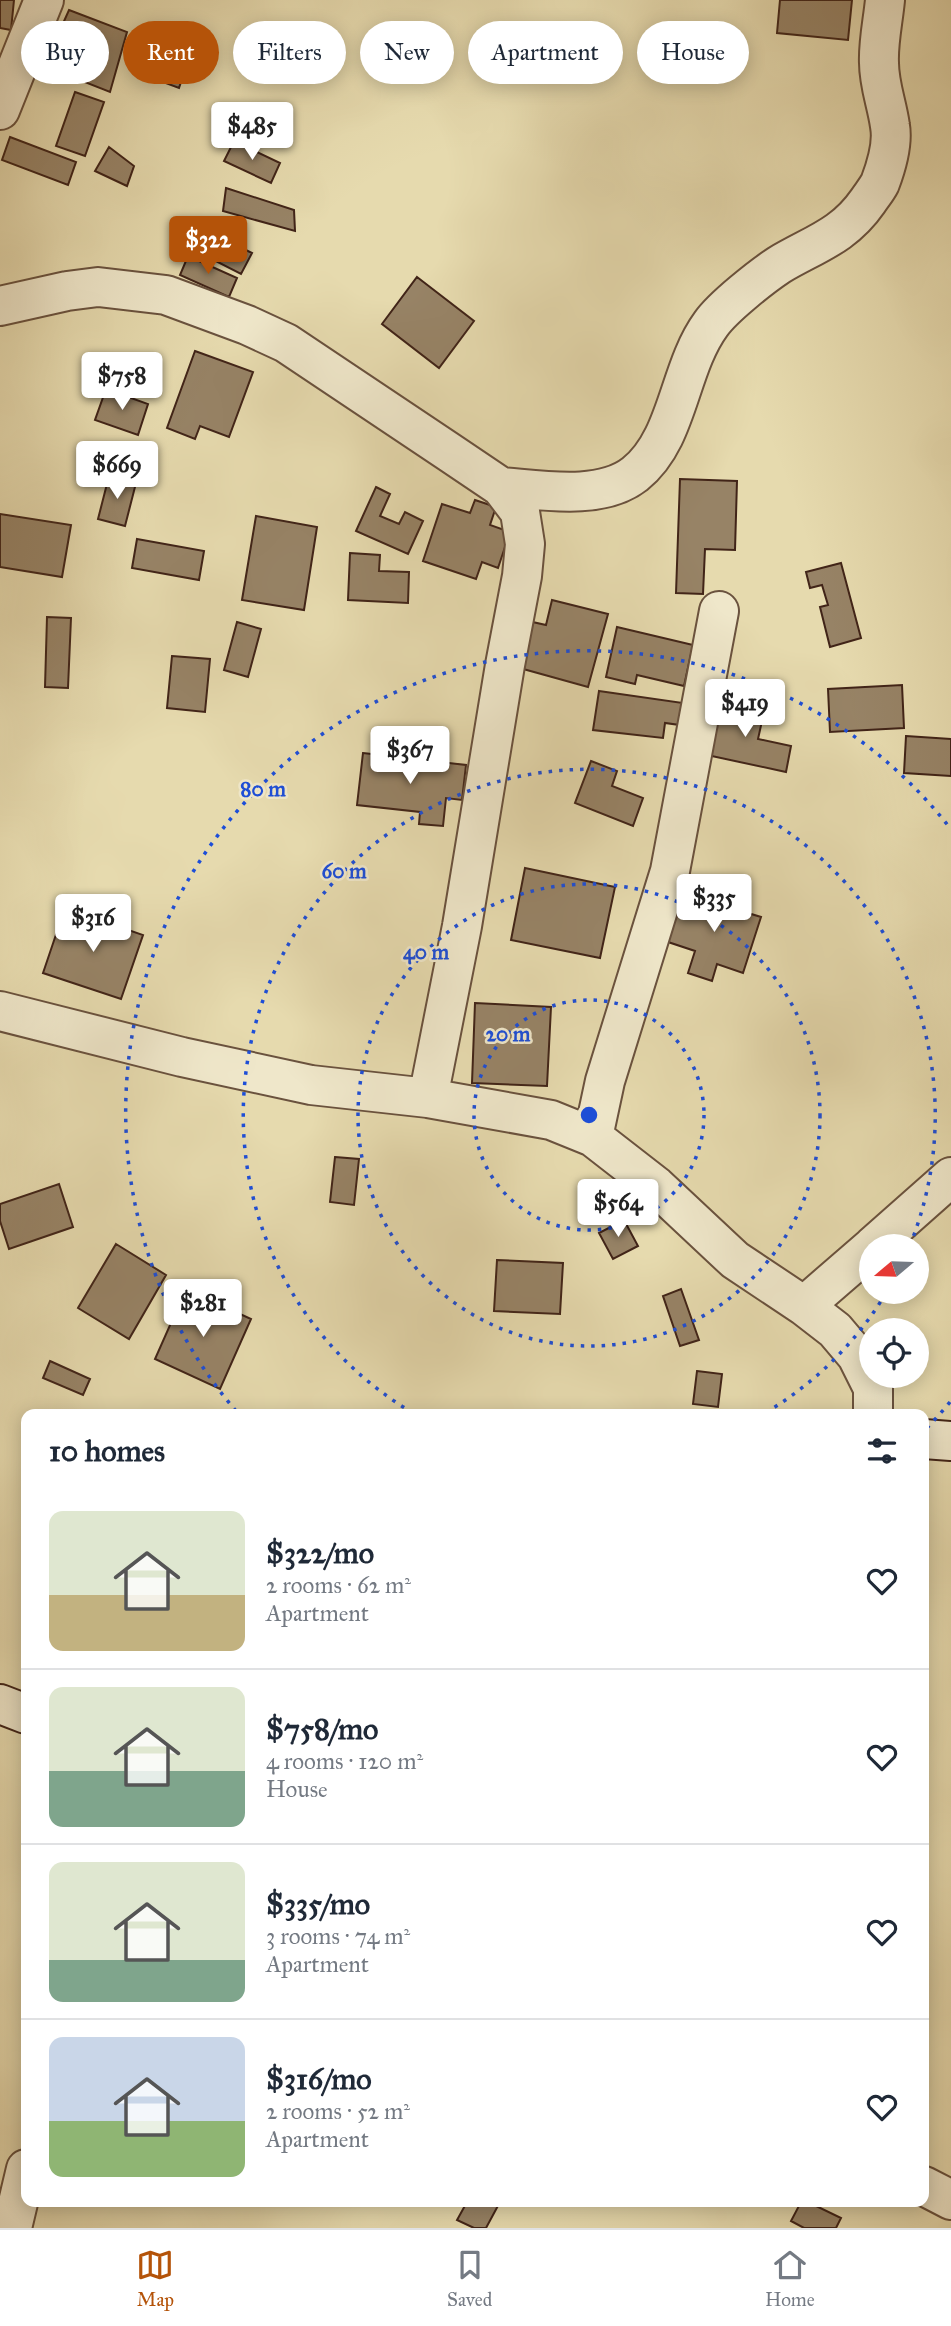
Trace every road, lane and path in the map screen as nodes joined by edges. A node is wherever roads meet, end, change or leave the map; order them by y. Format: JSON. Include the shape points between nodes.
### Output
{"nodes":[{"id":1,"x":44,"y":0,"type":"edge"},
{"id":2,"x":885,"y":0,"type":"edge"},
{"id":3,"x":0,"y":110,"type":"edge"},
{"id":4,"x":0,"y":306,"type":"edge"},
{"id":5,"x":501,"y":487,"type":"junction"},
{"id":6,"x":719,"y":611,"type":"dead end"},
{"id":7,"x":0,"y":1011,"type":"edge"},
{"id":8,"x":428,"y":1098,"type":"junction"},
{"id":9,"x":593,"y":1136,"type":"junction"},
{"id":10,"x":951,"y":1177,"type":"edge"},
{"id":11,"x":886,"y":1234,"type":"edge"},
{"id":12,"x":859,"y":1257,"type":"edge"},
{"id":13,"x":804,"y":1306,"type":"junction"},
{"id":14,"x":873,"y":1409,"type":"edge"},
{"id":15,"x":0,"y":1704,"type":"edge"},
{"id":16,"x":21,"y":1712,"type":"edge"},
{"id":17,"x":929,"y":2189,"type":"edge"},
{"id":18,"x":21,"y":2190,"type":"edge"},
{"id":19,"x":951,"y":2200,"type":"edge"},
{"id":20,"x":12,"y":2228,"type":"edge"}],
"edges":[{"from":1,"to":3,"type":"street"},
{"from":2,"to":5,"type":"street","via":[[878,60],[891,128],[888,155],[879,185],[861,212],[834,236],[779,265],[712,323],[690,361],[669,426],[650,459],[633,475],[581,493]]},
{"from":4,"to":5,"type":"street","via":[[98,287],[166,295],[286,343]]},
{"from":5,"to":8,"type":"street","via":[[520,512],[525,544],[522,576]]},
{"from":6,"to":9,"type":"street","via":[[670,871],[604,1081]]},
{"from":7,"to":8,"type":"street","via":[[311,1085]]},
{"from":8,"to":9,"type":"street","via":[[551,1120]]},
{"from":9,"to":13,"type":"street","via":[[656,1186],[735,1260]]},
{"from":10,"to":11,"type":"street"},
{"from":12,"to":13,"type":"street"},
{"from":13,"to":14,"type":"street","via":[[835,1330],[857,1356],[873,1388]]},
{"from":15,"to":16,"type":"street"},
{"from":17,"to":19,"type":"street"},
{"from":18,"to":20,"type":"street"}]}
